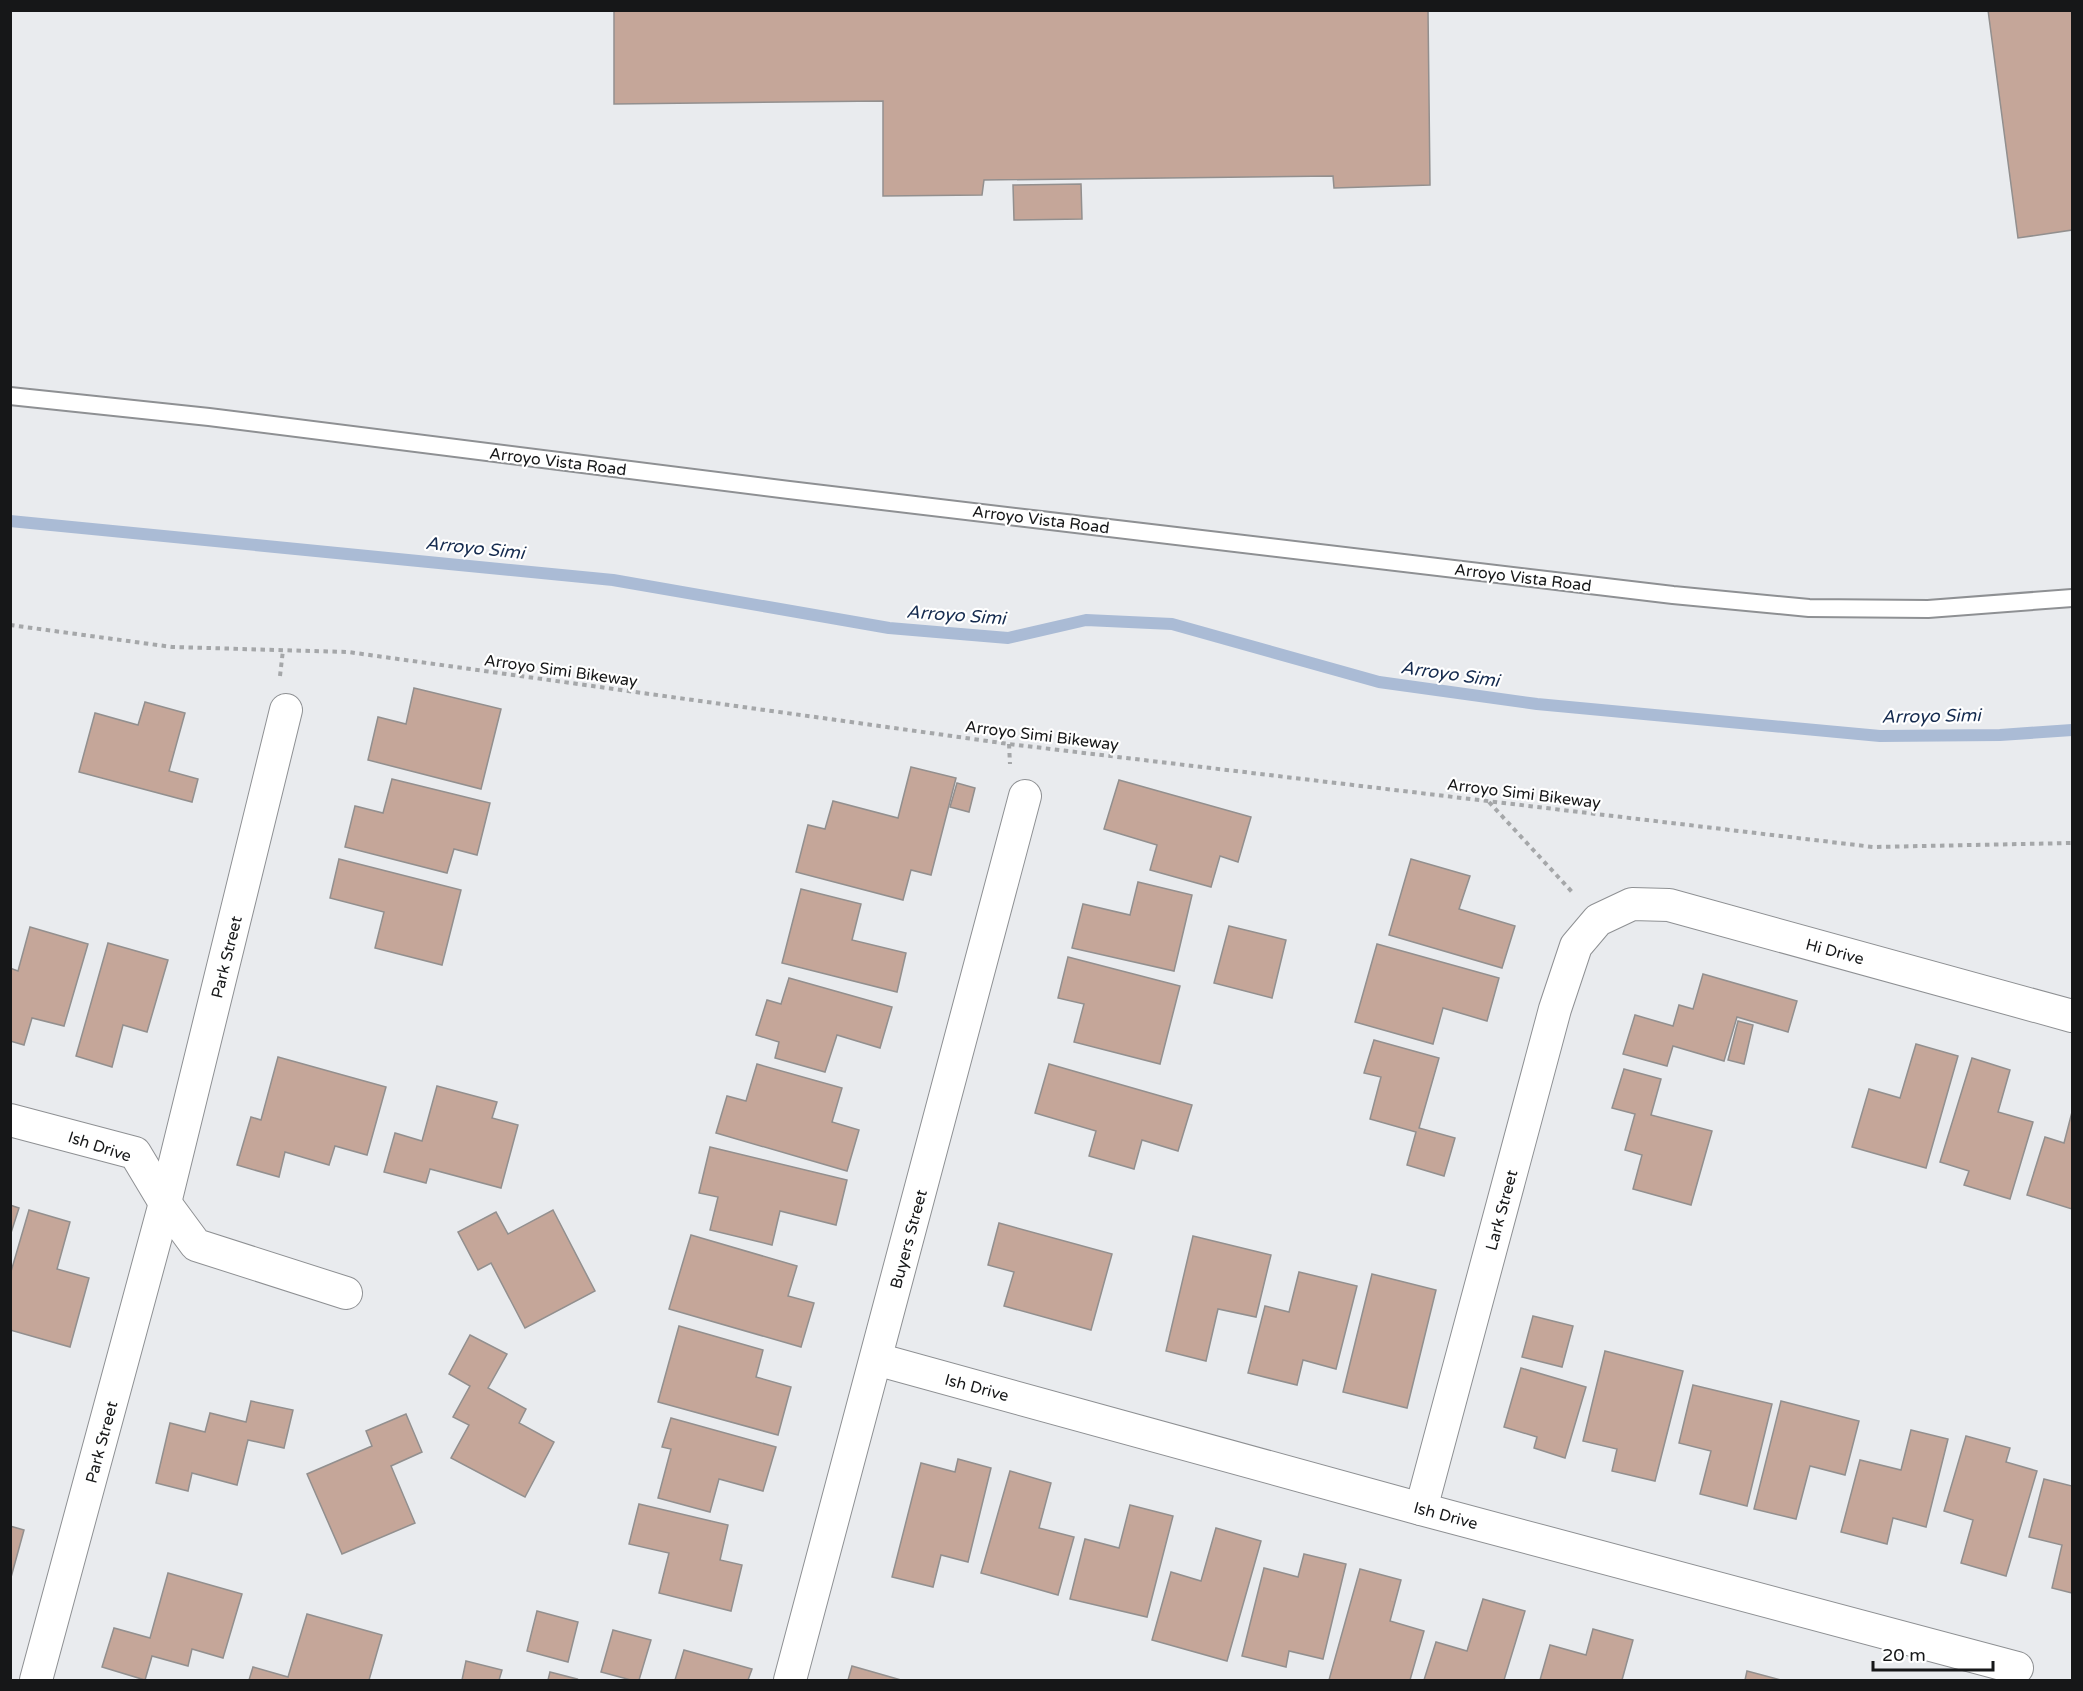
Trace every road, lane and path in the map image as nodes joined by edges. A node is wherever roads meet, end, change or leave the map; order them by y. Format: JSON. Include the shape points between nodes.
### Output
{"nodes":[{"id":1,"x":10,"y":396,"type":"edge"},
{"id":2,"x":2073,"y":598,"type":"edge"},
{"id":3,"x":10,"y":625,"type":"edge"},
{"id":4,"x":286,"y":710,"type":"dead end"},
{"id":5,"x":1025,"y":796,"type":"dead end"},
{"id":6,"x":1488,"y":801,"type":"junction"},
{"id":7,"x":2073,"y":843,"type":"edge"},
{"id":8,"x":1598,"y":920,"type":"junction"},
{"id":9,"x":2073,"y":1016,"type":"edge"},
{"id":10,"x":10,"y":1120,"type":"edge"},
{"id":11,"x":165,"y":1203,"type":"junction"},
{"id":12,"x":346,"y":1293,"type":"dead end"},
{"id":13,"x":876,"y":1359,"type":"junction"},
{"id":14,"x":1421,"y":1509,"type":"junction"},
{"id":15,"x":2017,"y":1668,"type":"dead end"},
{"id":16,"x":36,"y":1680,"type":"edge"},
{"id":17,"x":790,"y":1680,"type":"edge"}],
"edges":[{"from":1,"to":2,"type":"lane","name":"Arroyo Vista Road","via":[[1809,609],[1928,609]]},
{"from":3,"to":6,"type":"path","name":"Arroyo Simi Bikeway","via":[[172,647],[348,652],[1009,744]]},
{"from":4,"to":11,"type":"street","name":"Park Street"},
{"from":5,"to":13,"type":"street","name":"Buyers Street"},
{"from":6,"to":7,"type":"path","name":"Arroyo Simi Bikeway","via":[[1873,847]]},
{"from":6,"to":8,"type":"path"},
{"from":8,"to":9,"type":"street","name":"Hi Drive","via":[[1632,904],[1669,905]]},
{"from":8,"to":14,"type":"street","name":"Lark Street","via":[[1576,946],[1555,1009]]},
{"from":10,"to":11,"type":"street","name":"Ish Drive","via":[[135,1153]]},
{"from":11,"to":12,"type":"street","via":[[196,1245]]},
{"from":11,"to":16,"type":"street","name":"Park Street"},
{"from":13,"to":14,"type":"street","name":"Ish Drive"},
{"from":13,"to":17,"type":"street","name":"Buyers Street"},
{"from":14,"to":15,"type":"street","name":"Ish Drive"}]}
